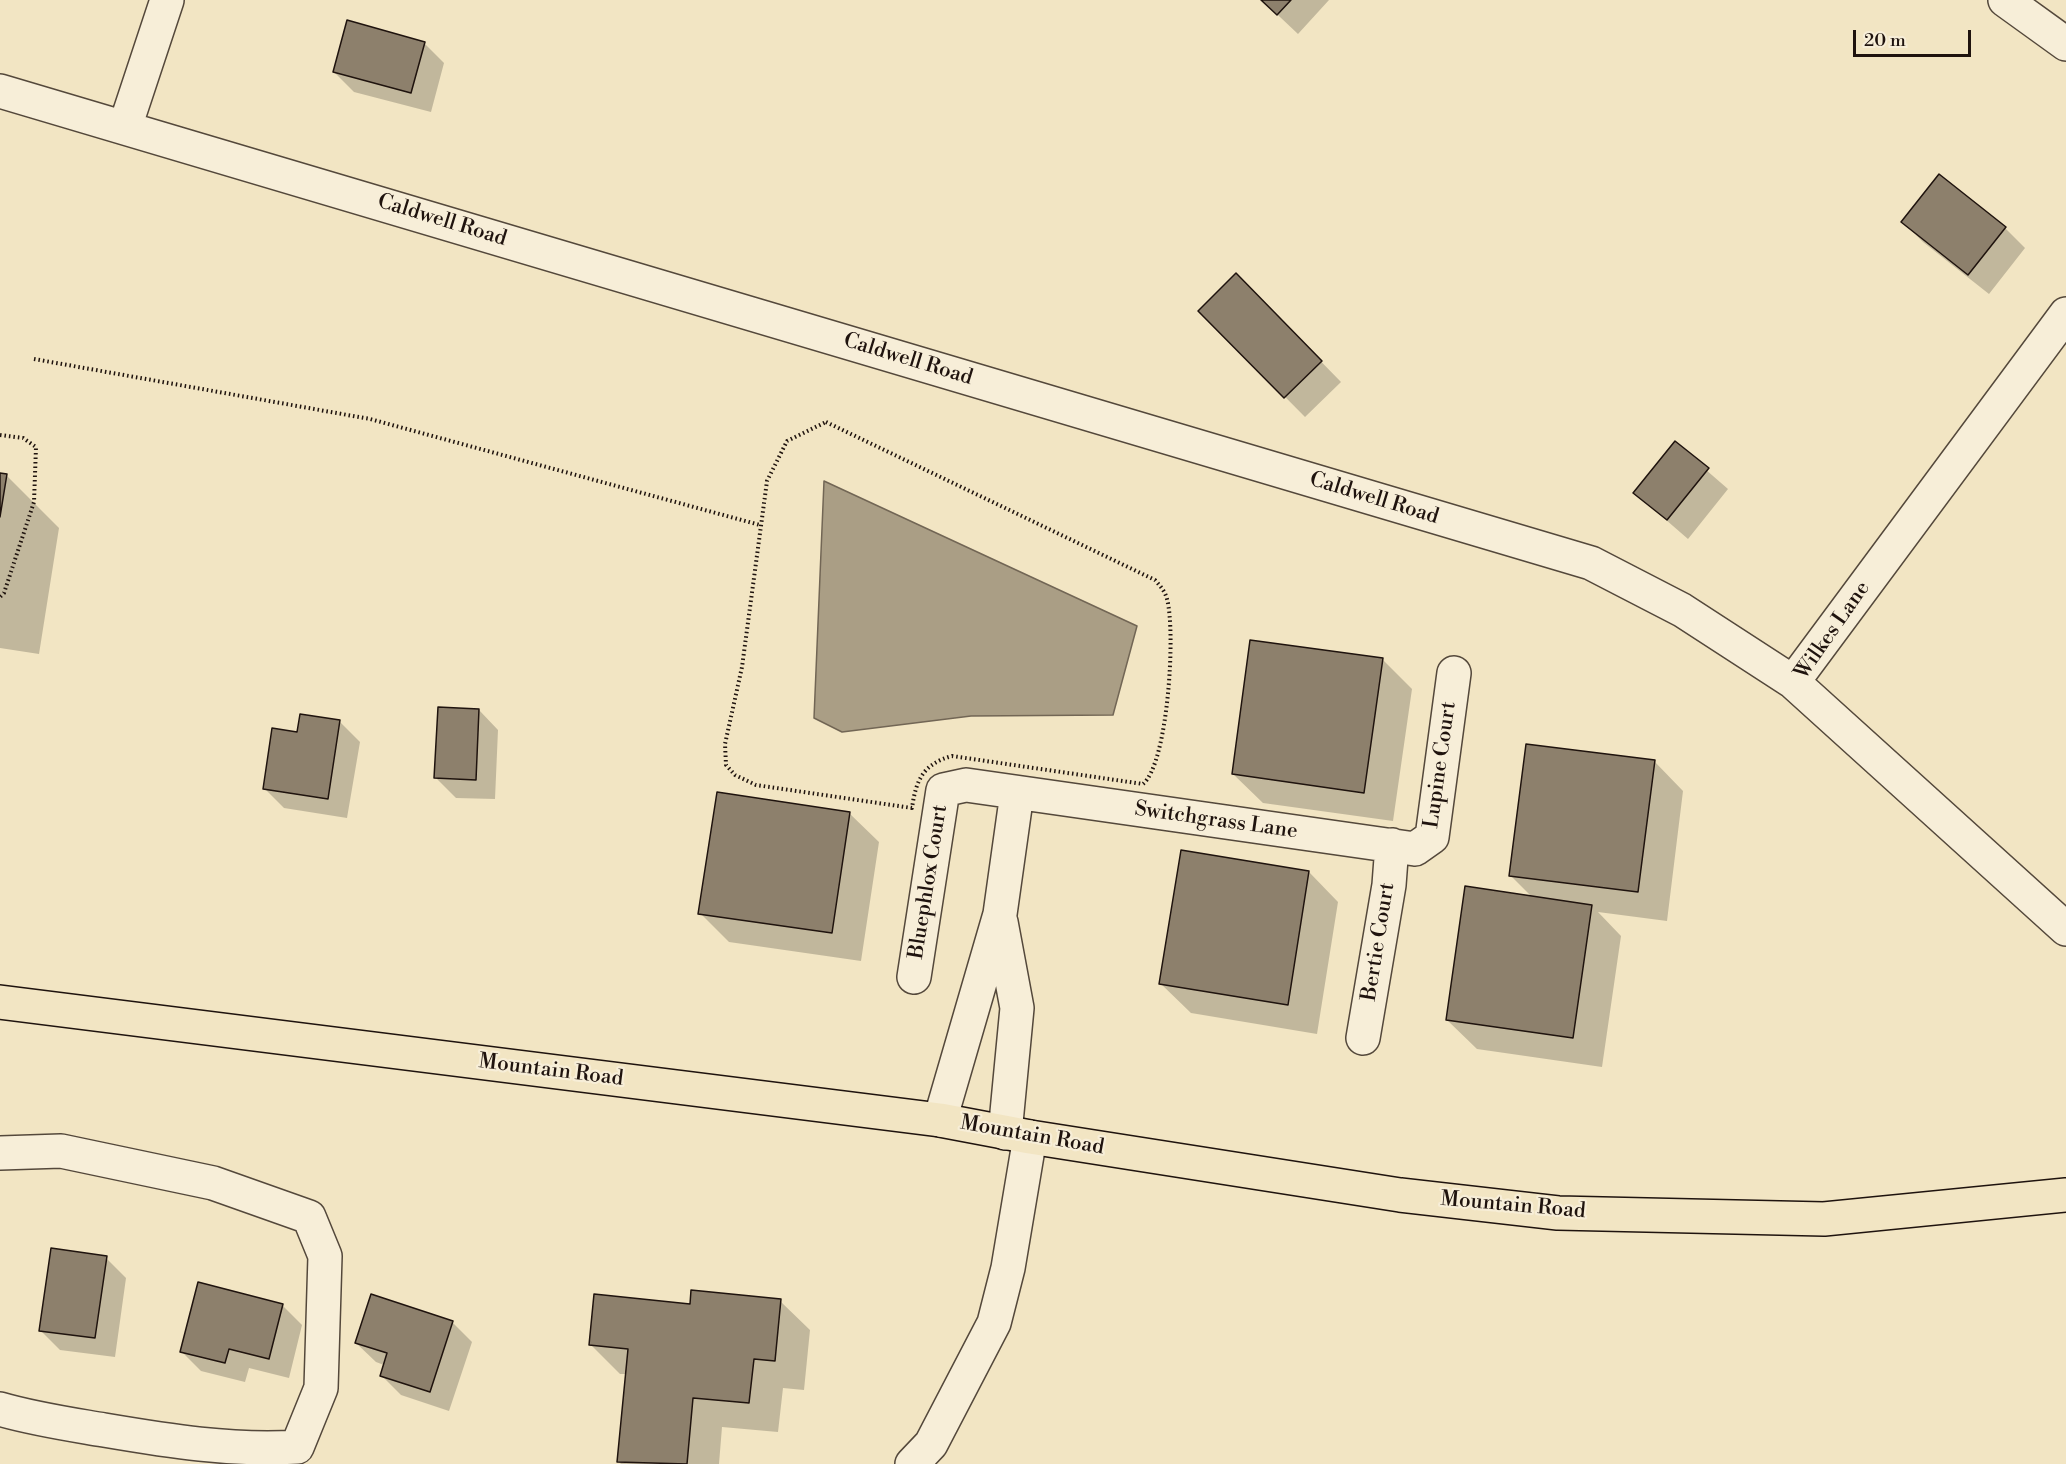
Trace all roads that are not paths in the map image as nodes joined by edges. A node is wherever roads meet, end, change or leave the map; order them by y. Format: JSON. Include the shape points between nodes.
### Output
{"nodes":[{"id":1,"x":167,"y":0,"type":"edge"},
{"id":2,"x":2005,"y":0,"type":"edge"},
{"id":3,"x":2066,"y":44,"type":"edge"},
{"id":4,"x":0,"y":91,"type":"edge"},
{"id":5,"x":125,"y":127,"type":"junction"},
{"id":6,"x":2066,"y":314,"type":"edge"},
{"id":7,"x":1454,"y":673,"type":"dead end"},
{"id":8,"x":1793,"y":682,"type":"junction"},
{"id":9,"x":1017,"y":793,"type":"junction"},
{"id":10,"x":1404,"y":847,"type":"junction"},
{"id":11,"x":1000,"y":914,"type":"junction"},
{"id":12,"x":2066,"y":929,"type":"edge"},
{"id":13,"x":914,"y":977,"type":"dead end"},
{"id":14,"x":0,"y":1002,"type":"edge"},
{"id":15,"x":1363,"y":1038,"type":"dead end"},
{"id":16,"x":940,"y":1120,"type":"junction"},
{"id":17,"x":1018,"y":1135,"type":"junction"},
{"id":18,"x":0,"y":1153,"type":"edge"},
{"id":19,"x":2066,"y":1195,"type":"edge"},
{"id":20,"x":0,"y":1409,"type":"edge"},
{"id":21,"x":912,"y":1464,"type":"edge"}],
"edges":[{"from":1,"to":5,"type":"street"},
{"from":2,"to":3,"type":"street"},
{"from":4,"to":5,"type":"street","name":"Caldwell Road"},
{"from":5,"to":8,"type":"street","name":"Caldwell Road","via":[[1591,563],[1682,610]]},
{"from":6,"to":8,"type":"street","name":"Wilkes Lane"},
{"from":7,"to":10,"type":"street","name":"Lupine Court","via":[[1432,837]]},
{"from":8,"to":12,"type":"street","name":"Wilkes Lane"},
{"from":9,"to":10,"type":"street","name":"Switchgrass Lane"},
{"from":9,"to":11,"type":"street"},
{"from":9,"to":13,"type":"street","name":"Bluephlox Court","via":[[966,785],[943,790]]},
{"from":10,"to":15,"type":"street","name":"Bertie Court","via":[[1389,885]]},
{"from":11,"to":16,"type":"street"},
{"from":11,"to":17,"type":"street","via":[[1017,1008]]},
{"from":14,"to":16,"type":"main road","name":"Mountain Road"},
{"from":16,"to":17,"type":"main road","name":"Mountain Road"},
{"from":17,"to":19,"type":"main road","name":"Mountain Road","via":[[1400,1195],[1558,1213],[1824,1219]]},
{"from":17,"to":21,"type":"street","via":[[1008,1268],[994,1323],[931,1444]]},
{"from":18,"to":20,"type":"street","via":[[61,1151],[213,1183],[309,1216],[325,1256],[321,1388],[297,1447],[252,1450],[170,1442]]}]}
